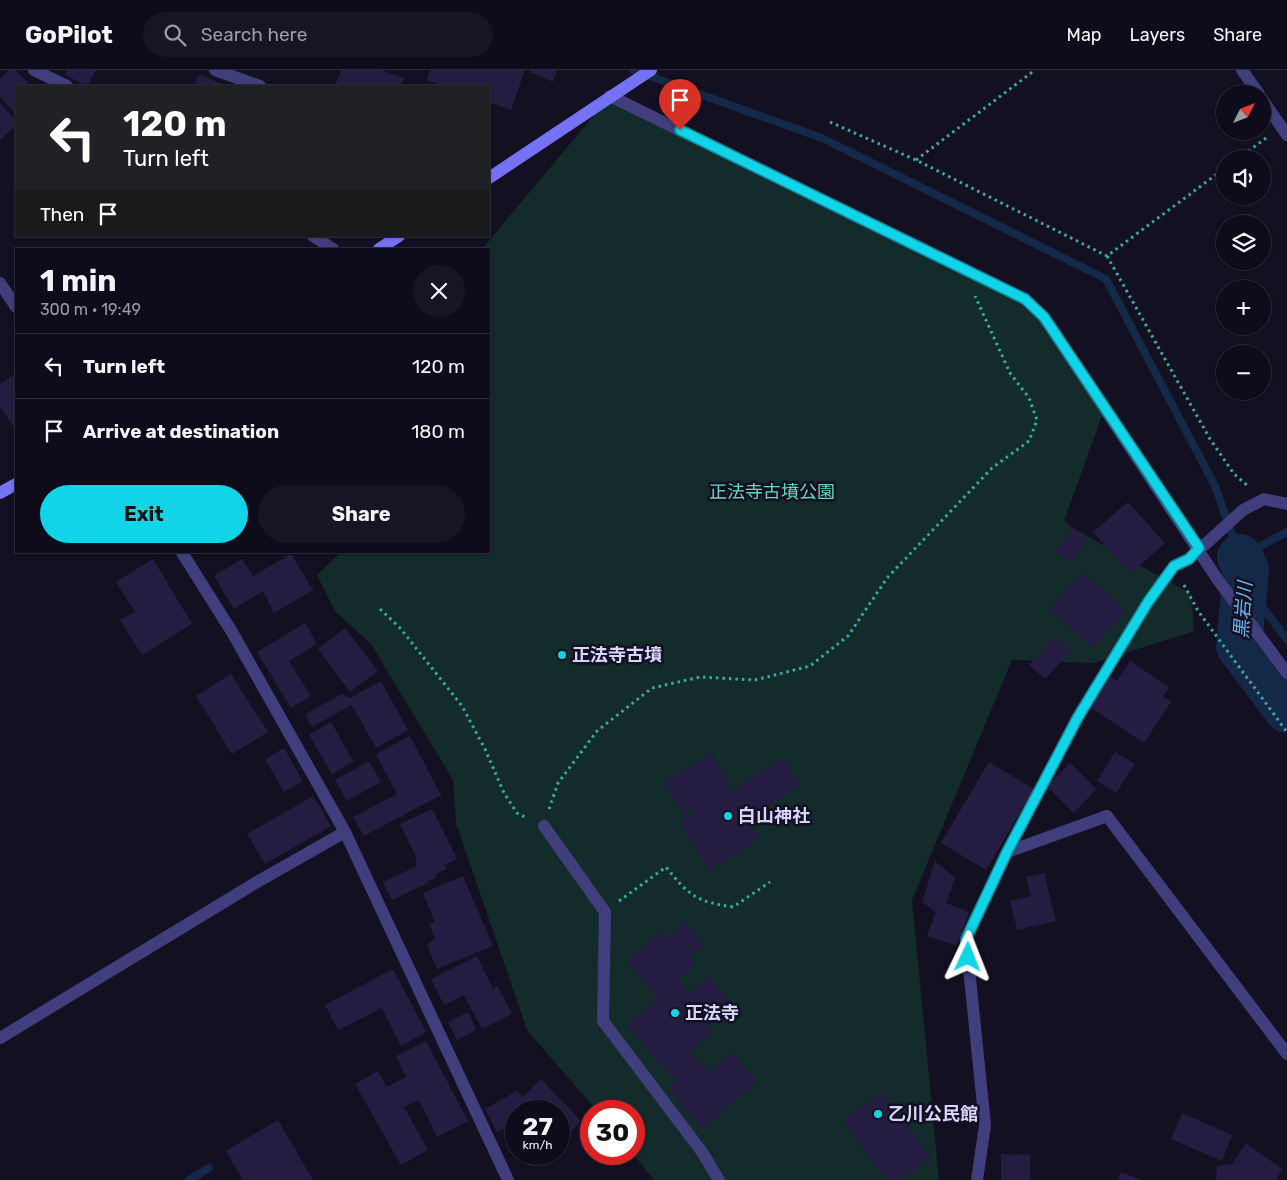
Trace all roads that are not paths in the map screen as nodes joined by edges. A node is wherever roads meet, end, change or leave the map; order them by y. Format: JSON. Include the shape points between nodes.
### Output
{"nodes":[{"id":1,"x":34,"y":70,"type":"edge"},
{"id":2,"x":215,"y":70,"type":"edge"},
{"id":3,"x":651,"y":70,"type":"edge"},
{"id":4,"x":1242,"y":70,"type":"edge"},
{"id":5,"x":65,"y":85,"type":"edge"},
{"id":6,"x":257,"y":85,"type":"edge"},
{"id":7,"x":1253,"y":85,"type":"edge"},
{"id":8,"x":610,"y":96,"type":"junction"},
{"id":9,"x":1271,"y":112,"type":"edge"},
{"id":10,"x":1284,"y":131,"type":"edge"},
{"id":11,"x":491,"y":174,"type":"edge"},
{"id":12,"x":315,"y":237,"type":"edge"},
{"id":13,"x":397,"y":237,"type":"edge"},
{"id":14,"x":331,"y":248,"type":"edge"},
{"id":15,"x":381,"y":248,"type":"edge"},
{"id":16,"x":0,"y":283,"type":"edge"},
{"id":17,"x":15,"y":305,"type":"edge"},
{"id":18,"x":15,"y":485,"type":"edge"},
{"id":19,"x":0,"y":494,"type":"edge"},
{"id":20,"x":1287,"y":504,"type":"edge"},
{"id":21,"x":1199,"y":548,"type":"junction"},
{"id":22,"x":182,"y":553,"type":"edge"},
{"id":23,"x":1287,"y":673,"type":"edge"},
{"id":24,"x":544,"y":826,"type":"road end"},
{"id":25,"x":345,"y":832,"type":"junction"},
{"id":26,"x":1007,"y":852,"type":"junction"},
{"id":27,"x":0,"y":1038,"type":"edge"},
{"id":28,"x":1287,"y":1054,"type":"edge"},
{"id":29,"x":508,"y":1180,"type":"edge"},
{"id":30,"x":718,"y":1180,"type":"edge"},
{"id":31,"x":977,"y":1180,"type":"edge"}],
"edges":[{"from":1,"to":5,"type":"street"},
{"from":2,"to":6,"type":"street"},
{"from":3,"to":8,"type":"main road"},
{"from":4,"to":7,"type":"street"},
{"from":8,"to":11,"type":"main road"},
{"from":8,"to":21,"type":"street","via":[[1025,299],[1044,317]]},
{"from":9,"to":10,"type":"street"},
{"from":12,"to":14,"type":"street"},
{"from":13,"to":15,"type":"main road"},
{"from":16,"to":17,"type":"street"},
{"from":18,"to":19,"type":"main road"},
{"from":20,"to":21,"type":"street","via":[[1264,499],[1243,510]]},
{"from":21,"to":23,"type":"street","via":[[1218,580]]},
{"from":21,"to":26,"type":"street","via":[[1189,559],[1174,566],[1148,602],[1078,717]]},
{"from":22,"to":25,"type":"street","via":[[232,632]]},
{"from":24,"to":30,"type":"street","via":[[605,912],[603,1021],[702,1152]]},
{"from":25,"to":27,"type":"street"},
{"from":25,"to":29,"type":"street"},
{"from":26,"to":28,"type":"street","via":[[1107,816]]},
{"from":26,"to":31,"type":"street","via":[[966,939],[985,1125]]}]}
